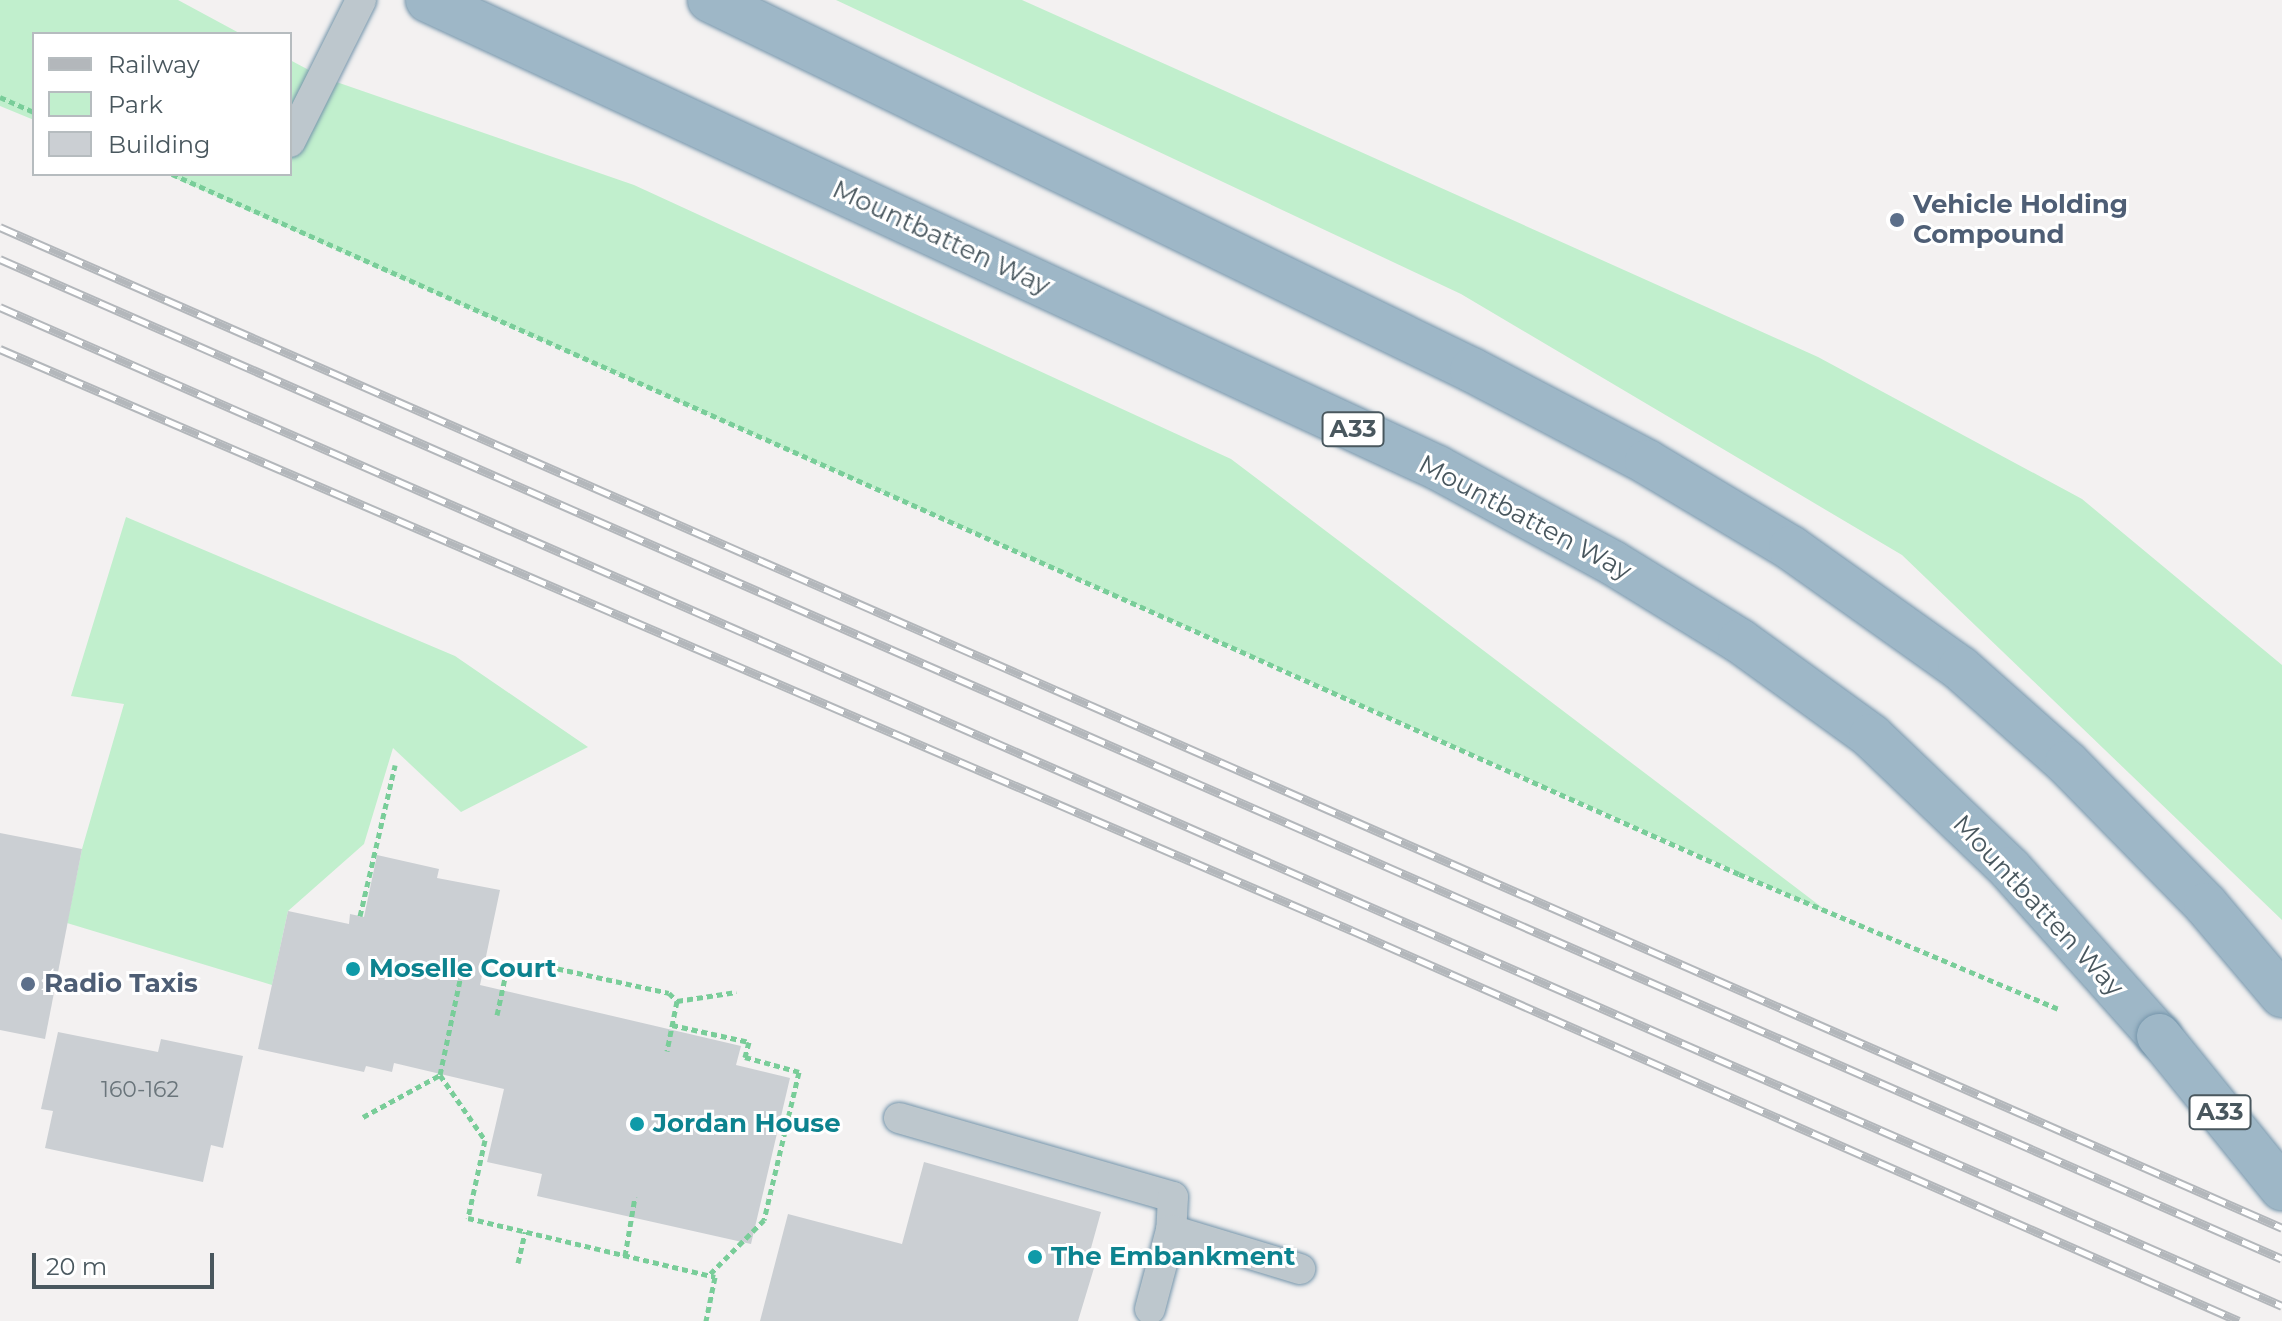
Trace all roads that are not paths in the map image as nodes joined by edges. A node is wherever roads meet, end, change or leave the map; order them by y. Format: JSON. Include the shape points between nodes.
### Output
{"nodes":[{"id":1,"x":361,"y":0,"type":"edge"},
{"id":2,"x":428,"y":0,"type":"edge"},
{"id":3,"x":710,"y":0,"type":"edge"},
{"id":4,"x":292,"y":138,"type":"edge"},
{"id":5,"x":2282,"y":995,"type":"edge"},
{"id":6,"x":899,"y":1118,"type":"dead end"},
{"id":7,"x":2282,"y":1188,"type":"edge"},
{"id":8,"x":1171,"y":1230,"type":"junction"},
{"id":9,"x":1300,"y":1269,"type":"dead end"},
{"id":10,"x":1150,"y":1309,"type":"dead end"}],
"edges":[{"from":1,"to":4,"type":"lane"},
{"from":2,"to":7,"type":"highway","name":"Mountbatten Way","number":"A33","bridge":true,"via":[[1438,468],[1613,563],[1740,641],[1871,736],[2010,869],[2159,1036]]},
{"from":3,"to":5,"type":"highway","via":[[1472,370],[1647,462],[1791,548],[1960,668],[2067,763],[2206,905]]},
{"from":6,"to":8,"type":"lane","via":[[1173,1197]]},
{"from":8,"to":9,"type":"lane"},
{"from":8,"to":10,"type":"lane"}]}
